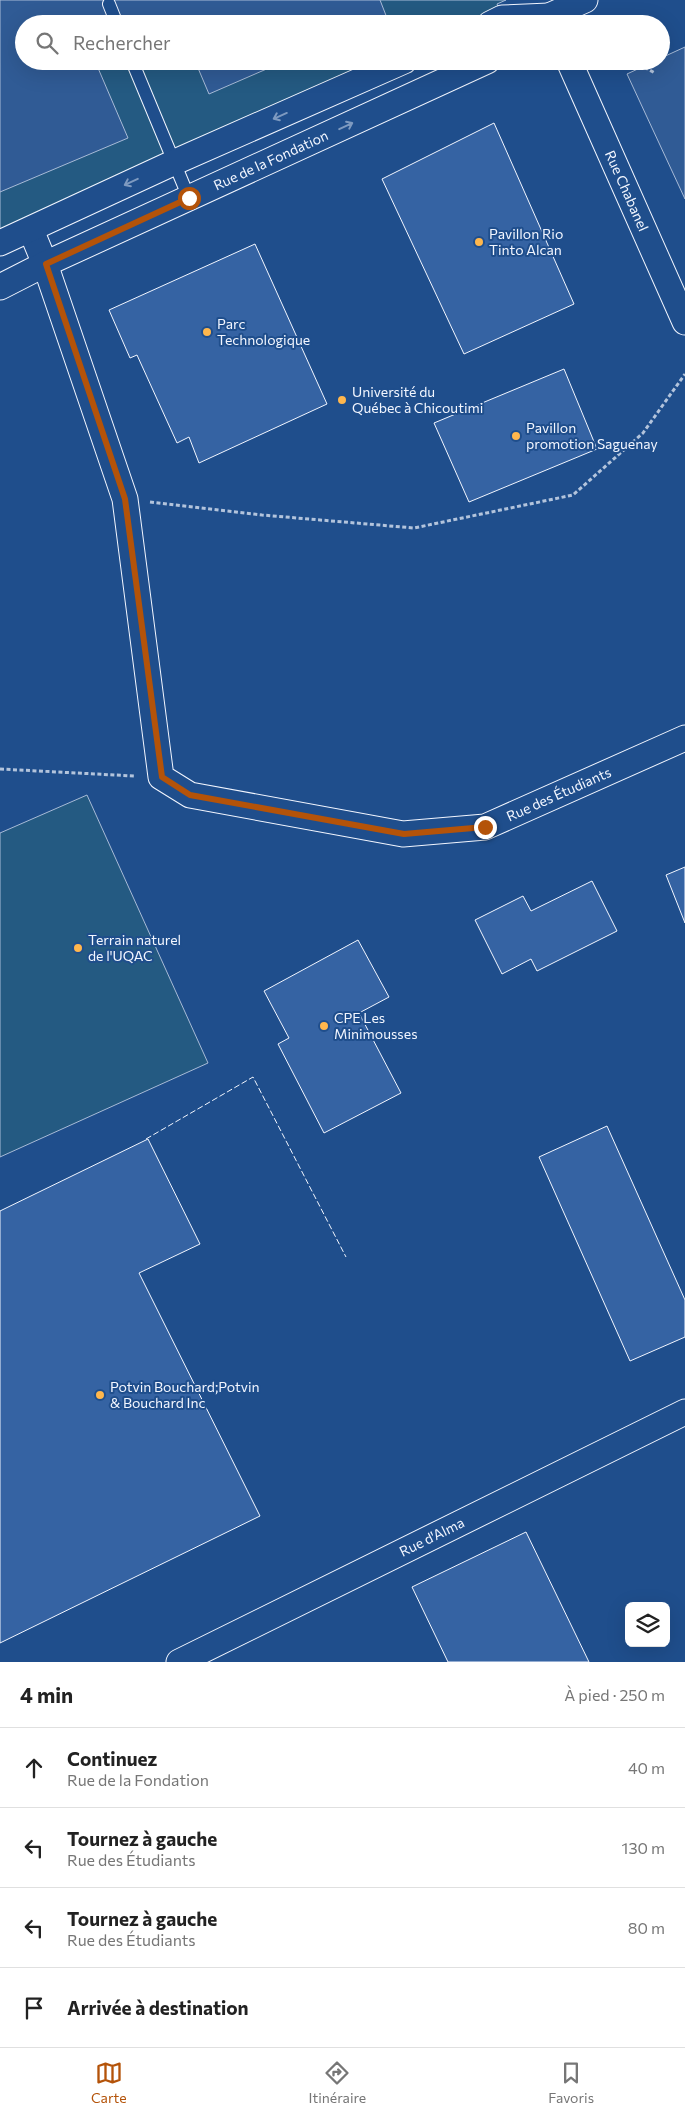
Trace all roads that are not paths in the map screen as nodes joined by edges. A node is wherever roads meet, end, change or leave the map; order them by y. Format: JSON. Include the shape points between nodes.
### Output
{"nodes":[{"id":1,"x":585,"y":0,"type":"edge"},
{"id":2,"x":108,"y":4,"type":"dead end"},
{"id":3,"x":113,"y":15,"type":"edge"},
{"id":4,"x":557,"y":15,"type":"edge"},
{"id":5,"x":136,"y":70,"type":"edge"},
{"id":6,"x":384,"y":70,"type":"edge"},
{"id":7,"x":467,"y":70,"type":"edge"},
{"id":8,"x":573,"y":70,"type":"edge"},
{"id":9,"x":175,"y":162,"type":"junction"},
{"id":10,"x":189,"y":198,"type":"junction"},
{"id":11,"x":31,"y":230,"type":"junction"},
{"id":12,"x":0,"y":243,"type":"edge"},
{"id":13,"x":46,"y":264,"type":"junction"},
{"id":14,"x":0,"y":287,"type":"edge"},
{"id":15,"x":685,"y":322,"type":"edge"},
{"id":16,"x":685,"y":738,"type":"edge"},
{"id":17,"x":685,"y":1412,"type":"edge"},
{"id":18,"x":180,"y":1662,"type":"edge"}],
"edges":[{"from":1,"to":4,"type":"street"},
{"from":2,"to":3,"type":"lane"},
{"from":5,"to":9,"type":"lane"},
{"from":6,"to":9,"type":"street","one_way":true},
{"from":10,"to":7,"type":"street","name":"Rue de la Fondation","one_way":true},
{"from":8,"to":15,"type":"street","name":"Rue Chabanel"},
{"from":9,"to":10,"type":"lane"},
{"from":9,"to":11,"type":"street","one_way":true},
{"from":10,"to":13,"type":"street","name":"Rue de la Fondation"},
{"from":11,"to":12,"type":"street"},
{"from":11,"to":13,"type":"street"},
{"from":13,"to":14,"type":"street","name":"Rue de la Fondation"},
{"from":13,"to":16,"type":"street","name":"Rue des Étudiants","via":[[125,499],[162,777],[190,795],[404,834],[485,827]]},
{"from":17,"to":18,"type":"street","name":"Rue d'Alma"}]}
